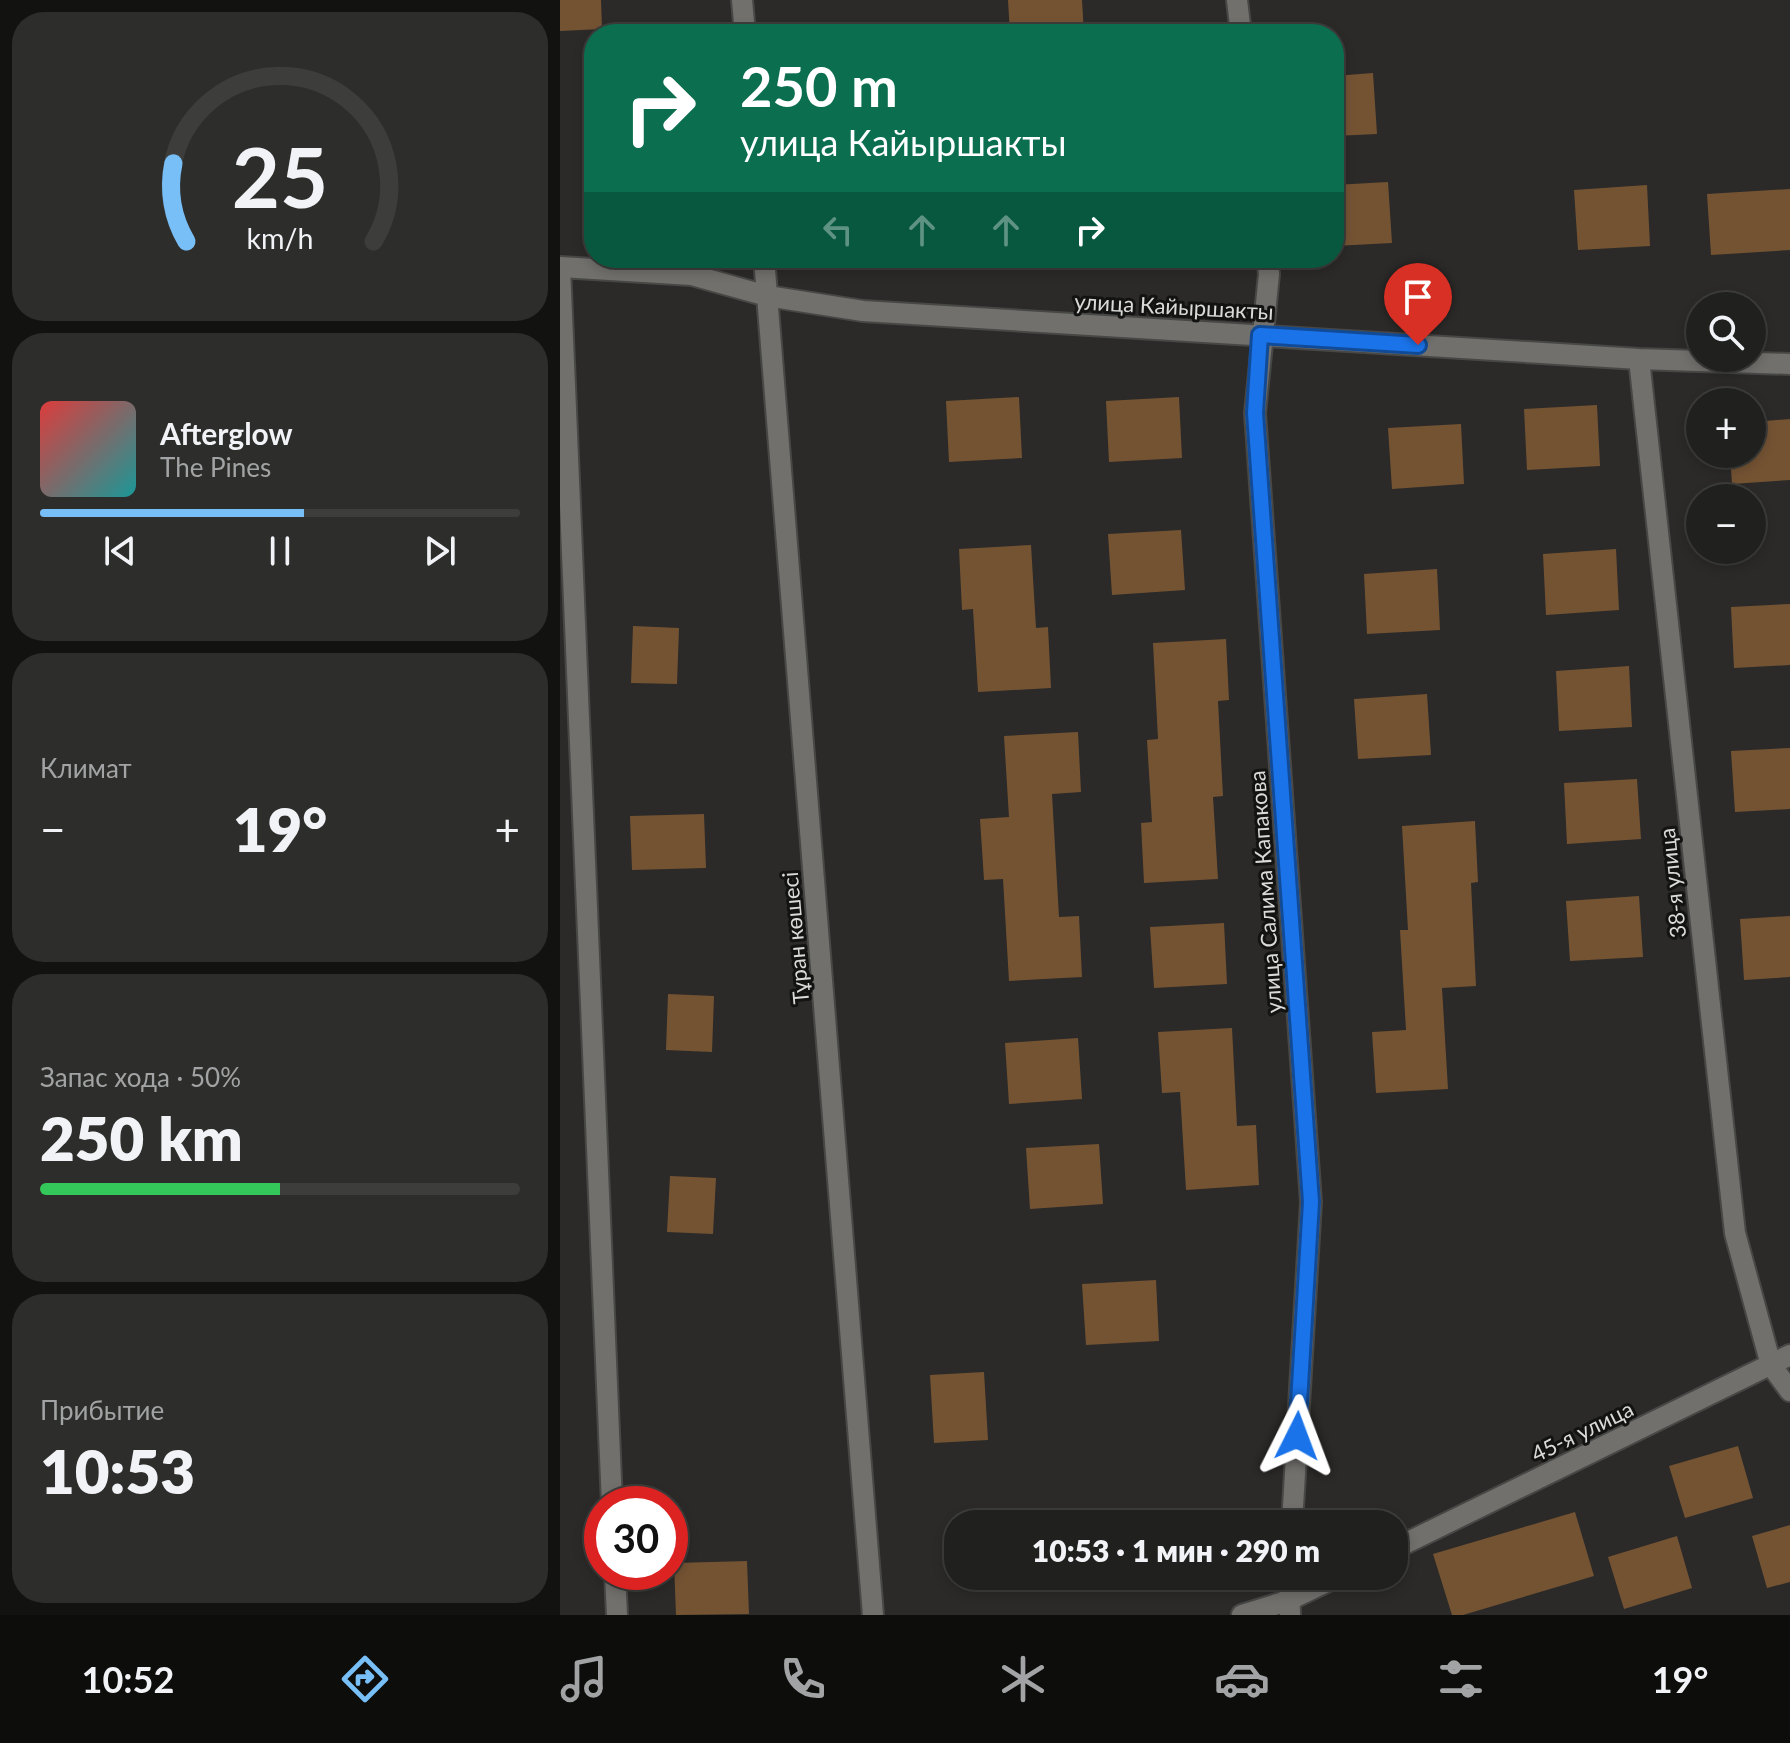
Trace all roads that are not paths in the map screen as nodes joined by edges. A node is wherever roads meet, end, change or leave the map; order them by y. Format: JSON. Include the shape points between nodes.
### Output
{"nodes":[{"id":1,"x":742,"y":0,"type":"edge"},
{"id":2,"x":1237,"y":0,"type":"edge"},
{"id":3,"x":744,"y":24,"type":"edge"},
{"id":4,"x":1240,"y":24,"type":"edge"},
{"id":5,"x":560,"y":267,"type":"edge"},
{"id":6,"x":765,"y":268,"type":"edge"},
{"id":7,"x":1268,"y":268,"type":"edge"},
{"id":8,"x":767,"y":296,"type":"junction"},
{"id":9,"x":1260,"y":335,"type":"junction"},
{"id":10,"x":1639,"y":359,"type":"junction"},
{"id":11,"x":1790,"y":364,"type":"edge"},
{"id":12,"x":1790,"y":1355,"type":"edge"},
{"id":13,"x":1771,"y":1365,"type":"junction"},
{"id":14,"x":1790,"y":1391,"type":"edge"},
{"id":15,"x":611,"y":1486,"type":"edge"},
{"id":16,"x":1293,"y":1510,"type":"edge"},
{"id":17,"x":1408,"y":1542,"type":"edge"},
{"id":18,"x":616,"y":1590,"type":"edge"},
{"id":19,"x":1317,"y":1590,"type":"edge"},
{"id":20,"x":1289,"y":1608,"type":"edge"},
{"id":21,"x":617,"y":1615,"type":"edge"},
{"id":22,"x":873,"y":1615,"type":"edge"},
{"id":23,"x":1242,"y":1615,"type":"edge"}],
"edges":[{"from":1,"to":3,"type":"street"},
{"from":2,"to":4,"type":"street"},
{"from":5,"to":8,"type":"street","name":"улица Кайыршакты","via":[[692,275]]},
{"from":5,"to":15,"type":"street"},
{"from":6,"to":8,"type":"street","name":"Тұран көшесі"},
{"from":7,"to":9,"type":"street","name":"улица Салима Капакова"},
{"from":8,"to":9,"type":"street","name":"улица Кайыршакты","via":[[863,311]]},
{"from":8,"to":22,"type":"street","name":"Тұран көшесі"},
{"from":9,"to":10,"type":"street","name":"улица Кайыршакты"},
{"from":9,"to":16,"type":"street","name":"улица Салима Капакова","via":[[1255,413],[1311,1202]]},
{"from":10,"to":11,"type":"street","name":"улица Кайыршакты"},
{"from":10,"to":13,"type":"street","name":"38-я улица","via":[[1735,1233]]},
{"from":12,"to":13,"type":"street","name":"45-я улица"},
{"from":13,"to":14,"type":"street","name":"38-я улица"},
{"from":13,"to":17,"type":"street","name":"45-я улица"},
{"from":18,"to":21,"type":"street"},
{"from":19,"to":20,"type":"street"},
{"from":20,"to":23,"type":"street"}]}
